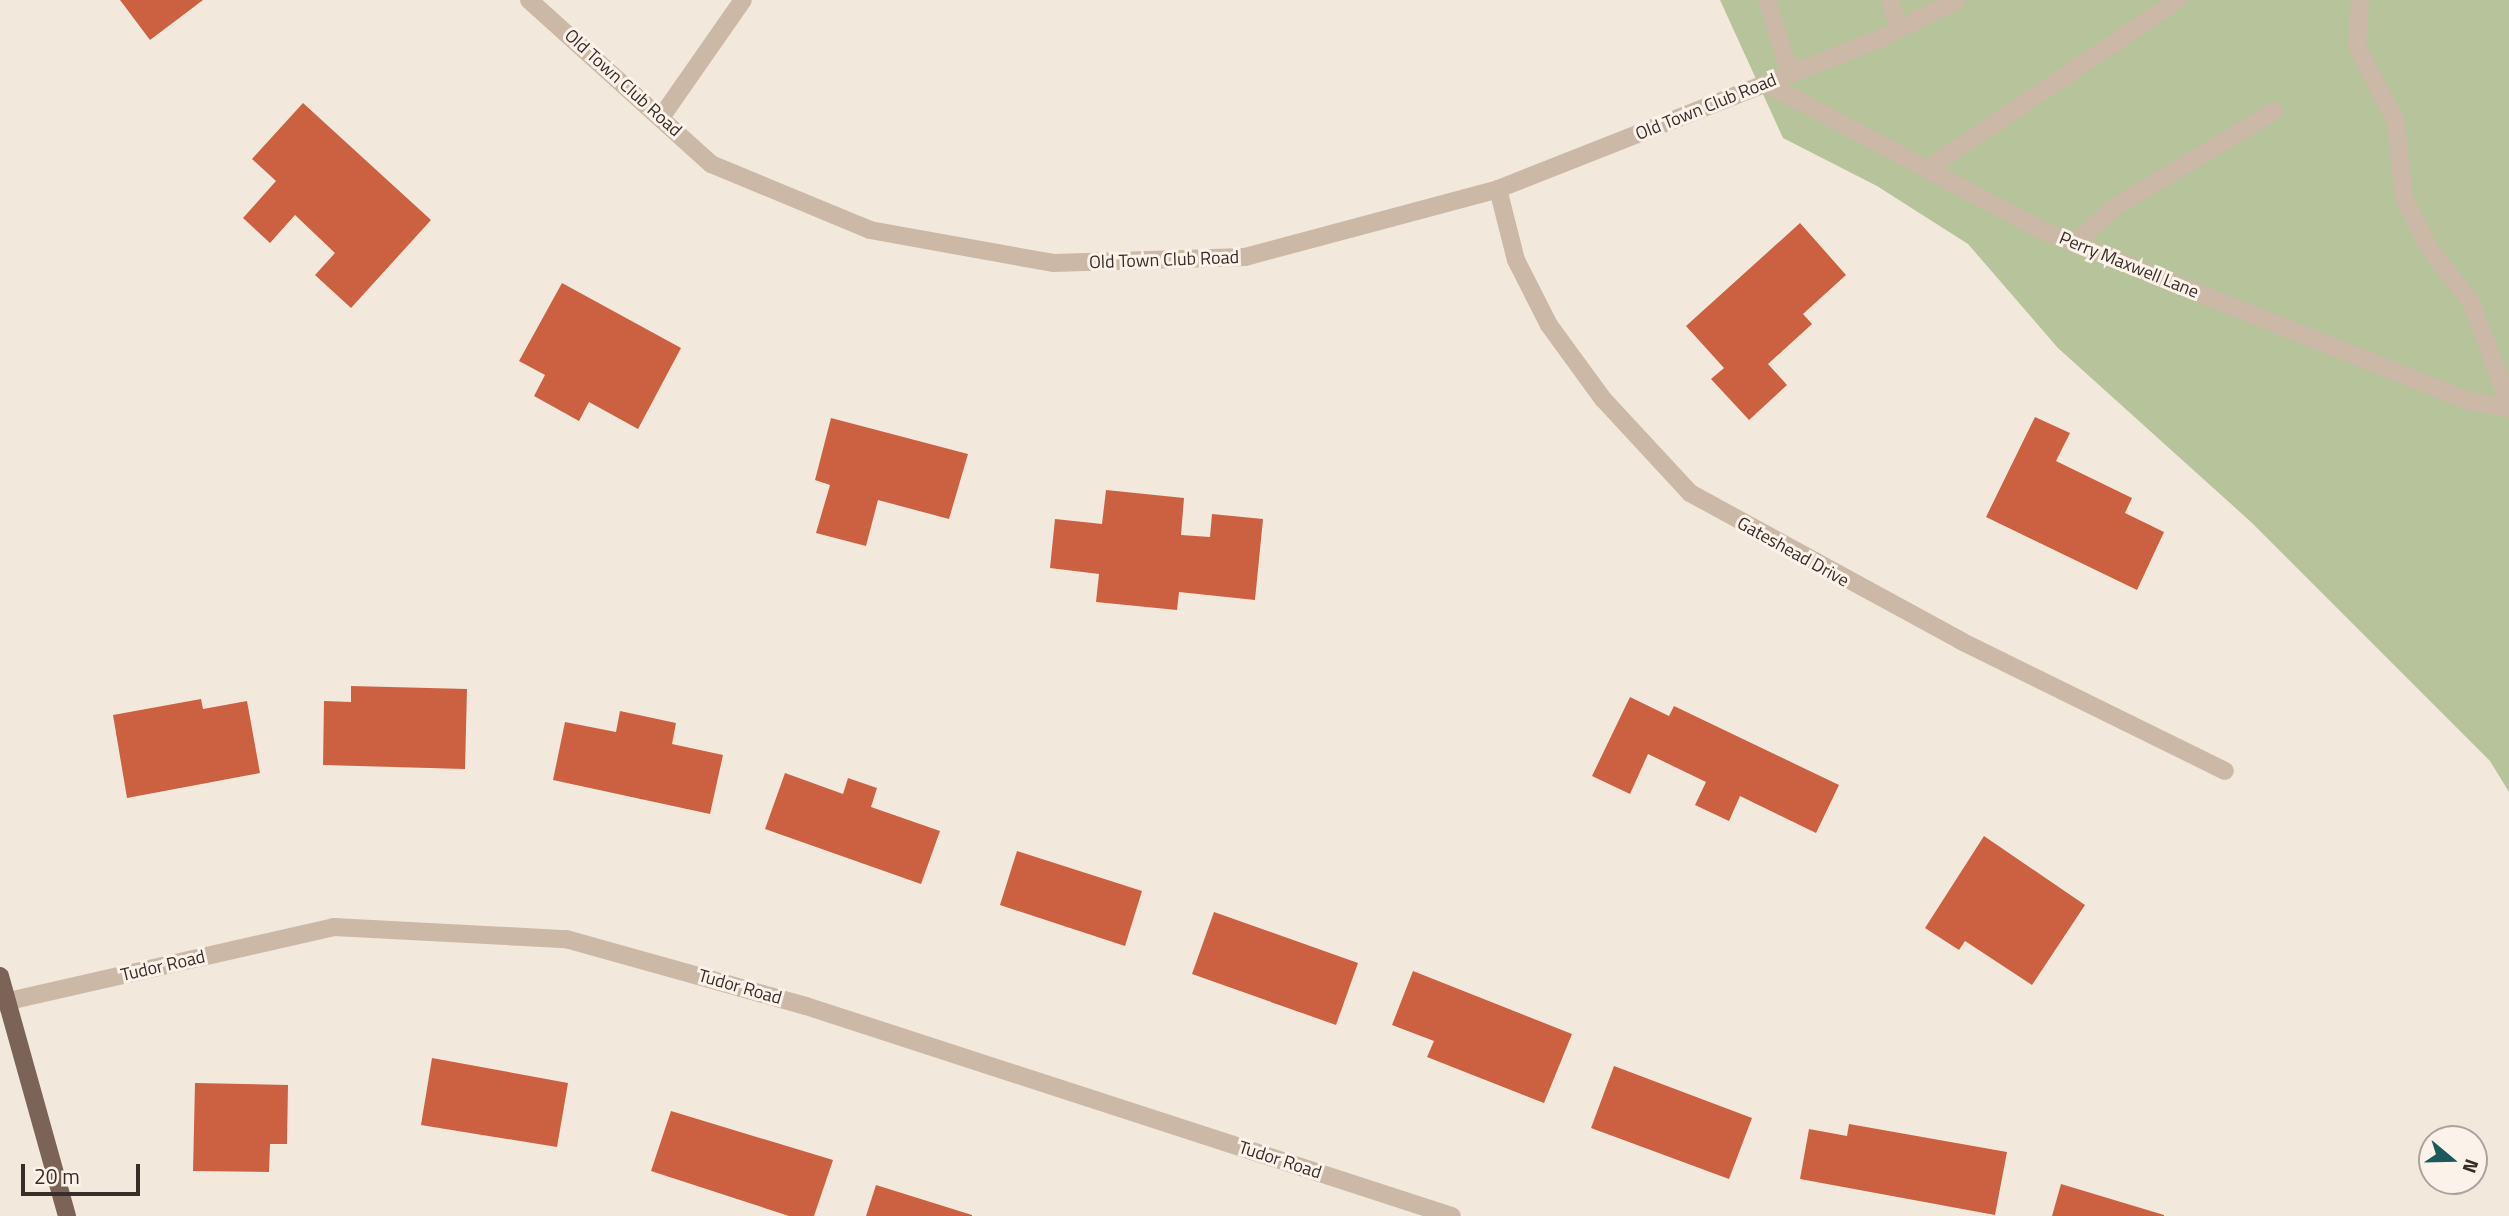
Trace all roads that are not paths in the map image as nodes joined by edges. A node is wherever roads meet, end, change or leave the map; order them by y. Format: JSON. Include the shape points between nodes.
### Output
{"nodes":[{"id":1,"x":529,"y":0,"type":"edge"},
{"id":2,"x":743,"y":0,"type":"edge"},
{"id":3,"x":1767,"y":0,"type":"edge"},
{"id":4,"x":1890,"y":0,"type":"edge"},
{"id":5,"x":1957,"y":0,"type":"edge"},
{"id":6,"x":2178,"y":0,"type":"edge"},
{"id":7,"x":2360,"y":0,"type":"edge"},
{"id":8,"x":1899,"y":29,"type":"junction"},
{"id":9,"x":1790,"y":73,"type":"junction"},
{"id":10,"x":1765,"y":83,"type":"junction"},
{"id":11,"x":2275,"y":111,"type":"dead end"},
{"id":12,"x":662,"y":116,"type":"junction"},
{"id":13,"x":1927,"y":169,"type":"junction"},
{"id":14,"x":1498,"y":189,"type":"junction"},
{"id":15,"x":2074,"y":243,"type":"junction"},
{"id":16,"x":2509,"y":405,"type":"edge"},
{"id":17,"x":2225,"y":771,"type":"dead end"},
{"id":18,"x":0,"y":976,"type":"edge"},
{"id":19,"x":3,"y":1002,"type":"edge"},
{"id":20,"x":67,"y":1216,"type":"edge"},
{"id":21,"x":1452,"y":1216,"type":"edge"}],
"edges":[{"from":1,"to":12,"type":"street","name":"Old Town Club Road"},
{"from":2,"to":12,"type":"street"},
{"from":3,"to":9,"type":"street"},
{"from":4,"to":8,"type":"street"},
{"from":5,"to":8,"type":"street","name":"Old Town Club Road"},
{"from":6,"to":13,"type":"street"},
{"from":7,"to":16,"type":"street","via":[[2357,46],[2396,122],[2404,198],[2429,248],[2471,302]]},
{"from":8,"to":9,"type":"street","name":"Old Town Club Road"},
{"from":9,"to":10,"type":"street","name":"Old Town Club Road"},
{"from":10,"to":13,"type":"street","name":"Perry Maxwell Lane"},
{"from":10,"to":14,"type":"street","name":"Old Town Club Road"},
{"from":11,"to":15,"type":"street","via":[[2116,206]]},
{"from":12,"to":14,"type":"street","name":"Old Town Club Road","via":[[711,164],[870,230],[1053,263],[1245,257]]},
{"from":13,"to":15,"type":"street","name":"Perry Maxwell Lane"},
{"from":14,"to":17,"type":"street","name":"Gateshead Drive","via":[[1516,260],[1549,325],[1603,399],[1690,493],[1949,635]]},
{"from":15,"to":16,"type":"street","name":"Perry Maxwell Lane","via":[[2469,401]]},
{"from":18,"to":19,"type":"main road"},
{"from":19,"to":20,"type":"main road"},
{"from":19,"to":21,"type":"street","name":"Tudor Road","via":[[334,927],[566,939],[806,1006]]}]}
